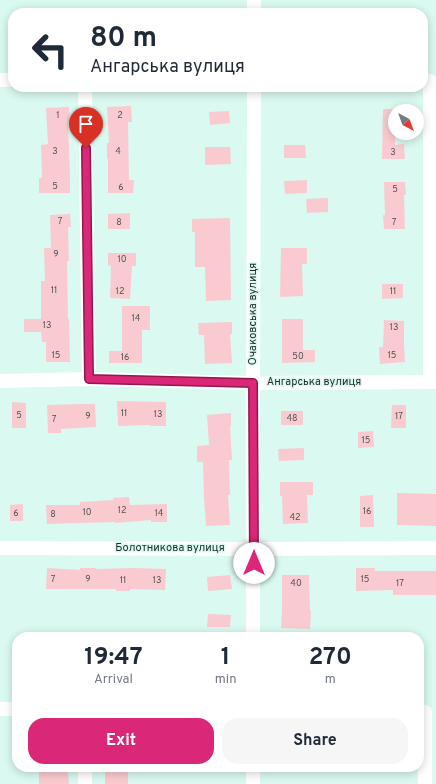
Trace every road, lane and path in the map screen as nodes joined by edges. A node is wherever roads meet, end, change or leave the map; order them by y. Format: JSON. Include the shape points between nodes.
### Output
{"nodes":[{"id":1,"x":430,"y":81,"type":"edge"},
{"id":2,"x":85,"y":92,"type":"edge"},
{"id":3,"x":254,"y":92,"type":"edge"},
{"id":4,"x":89,"y":379,"type":"junction"},
{"id":5,"x":0,"y":381,"type":"edge"},
{"id":6,"x":433,"y":382,"type":"edge"},
{"id":7,"x":253,"y":383,"type":"junction"},
{"id":8,"x":0,"y":548,"type":"edge"},
{"id":9,"x":436,"y":548,"type":"edge"},
{"id":10,"x":254,"y":549,"type":"junction"},
{"id":11,"x":253,"y":632,"type":"edge"},
{"id":12,"x":12,"y":709,"type":"edge"},
{"id":13,"x":0,"y":710,"type":"edge"},
{"id":14,"x":427,"y":712,"type":"edge"},
{"id":15,"x":85,"y":772,"type":"edge"},
{"id":16,"x":253,"y":772,"type":"edge"},
{"id":17,"x":85,"y":784,"type":"edge"},
{"id":18,"x":253,"y":784,"type":"edge"},
{"id":19,"x":425,"y":784,"type":"edge"}],
"edges":[{"from":1,"to":6,"type":"street"},
{"from":2,"to":4,"type":"street"},
{"from":3,"to":7,"type":"street","name":"Очаковська вулиця"},
{"from":4,"to":5,"type":"street","name":"Ангарська вулиця"},
{"from":4,"to":7,"type":"street","name":"Ангарська вулиця"},
{"from":6,"to":7,"type":"street","name":"Ангарська вулиця"},
{"from":7,"to":10,"type":"street","name":"Очаковська вулиця"},
{"from":8,"to":10,"type":"street","name":"Болотникова вулиця"},
{"from":9,"to":10,"type":"street","name":"Болотникова вулиця"},
{"from":10,"to":11,"type":"street","name":"Очаковська вулиця"},
{"from":12,"to":13,"type":"street"},
{"from":14,"to":19,"type":"street"},
{"from":15,"to":17,"type":"street"},
{"from":16,"to":18,"type":"street"}]}
